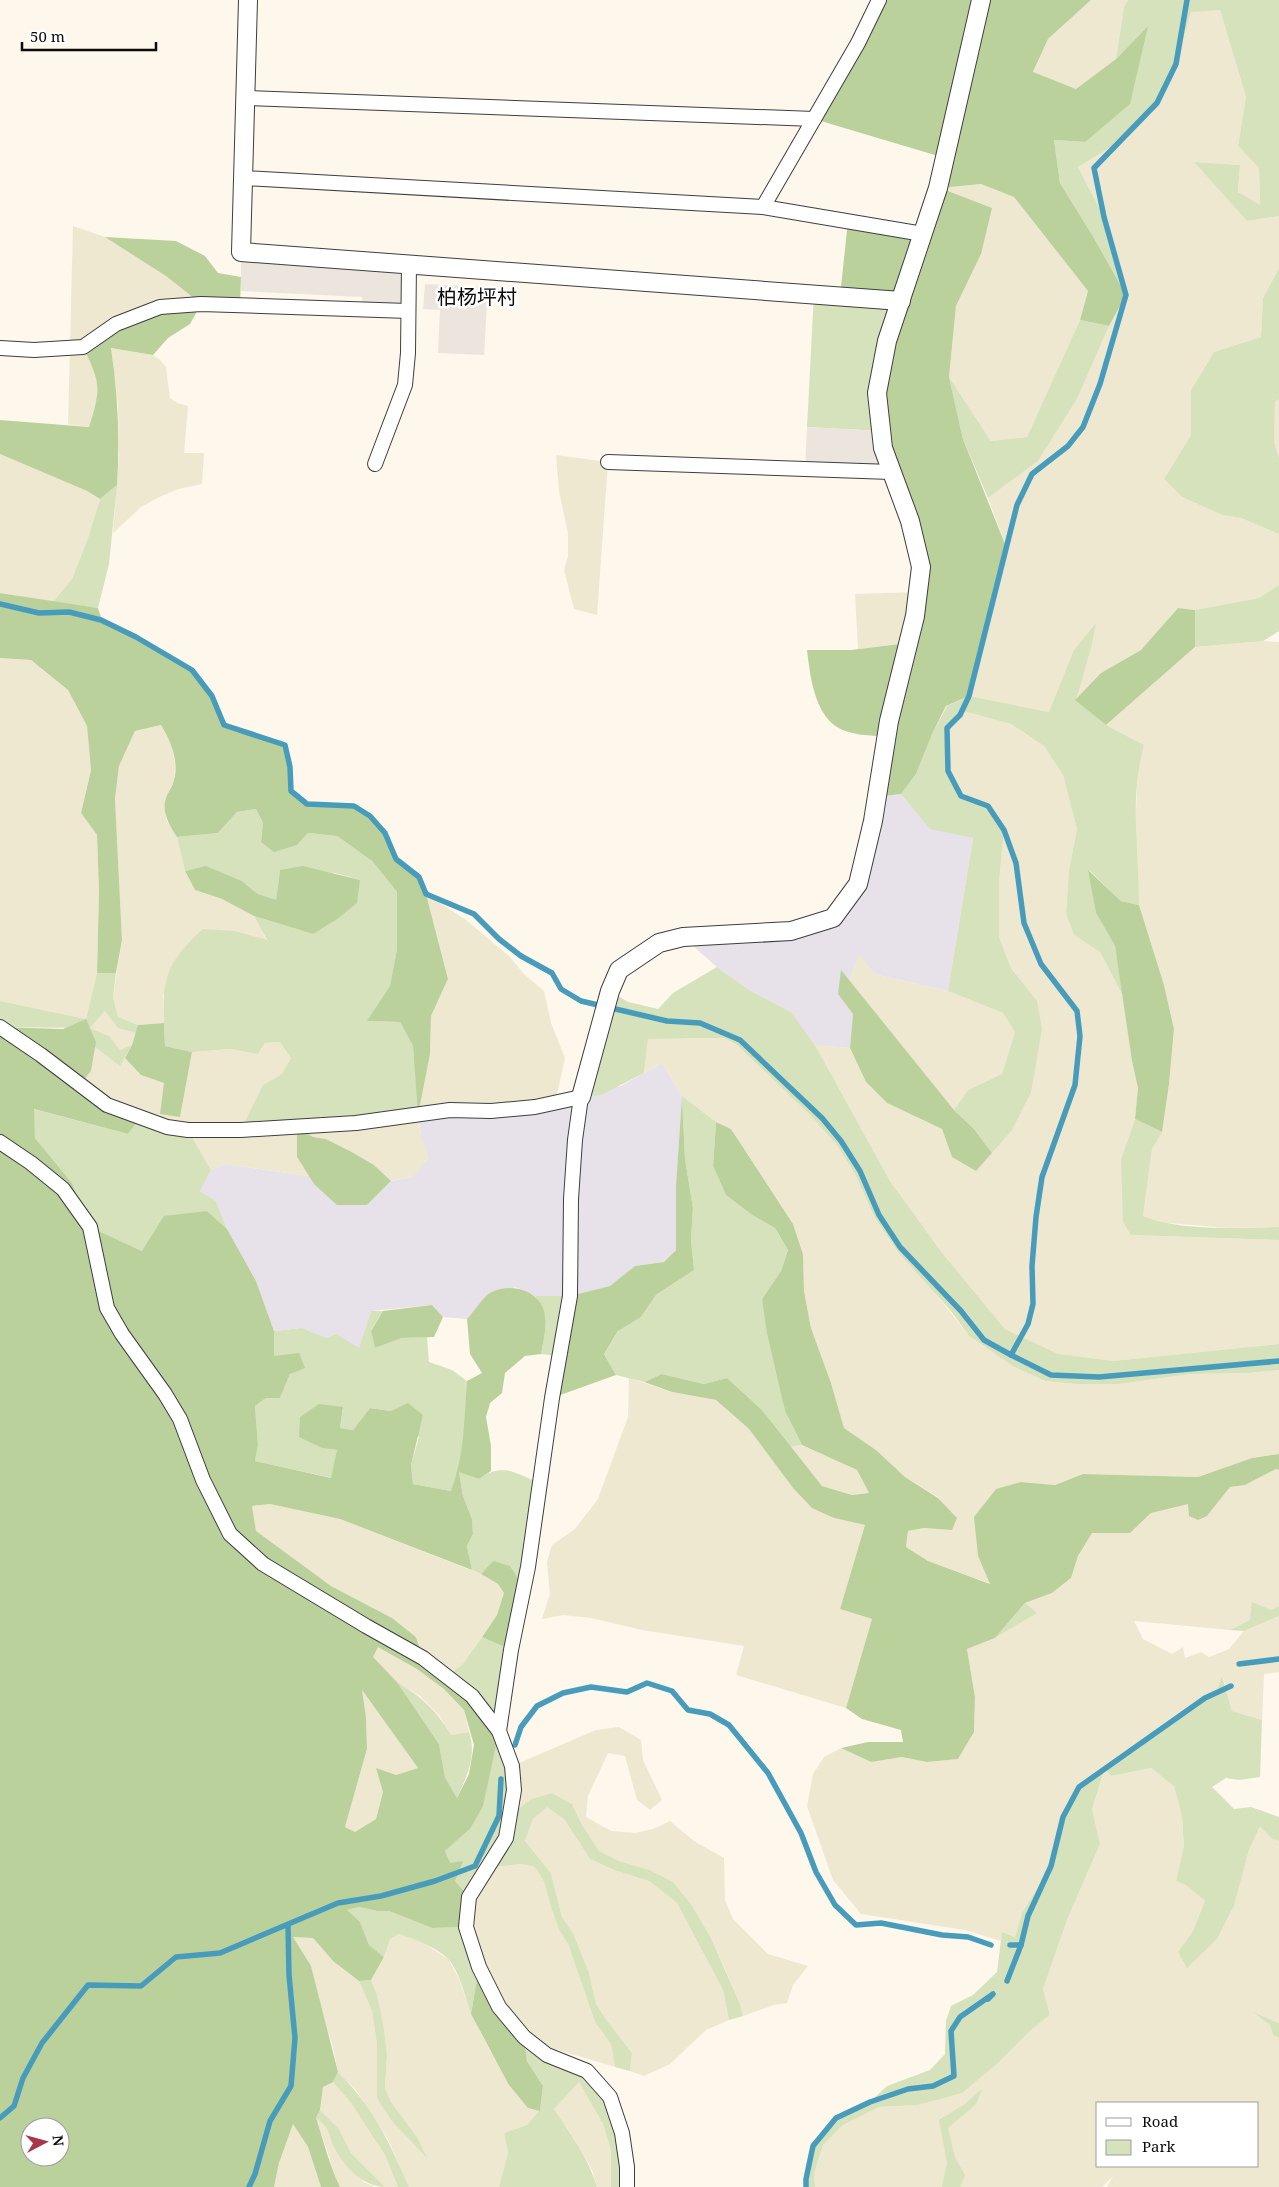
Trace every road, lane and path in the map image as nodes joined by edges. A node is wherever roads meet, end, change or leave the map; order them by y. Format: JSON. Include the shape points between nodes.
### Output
{"nodes":[{"id":1,"x":248,"y":0,"type":"edge"},
{"id":2,"x":879,"y":0,"type":"edge"},
{"id":3,"x":981,"y":0,"type":"edge"},
{"id":4,"x":246,"y":98,"type":"junction"},
{"id":5,"x":814,"y":119,"type":"junction"},
{"id":6,"x":244,"y":178,"type":"junction"},
{"id":7,"x":763,"y":206,"type":"junction"},
{"id":8,"x":923,"y":234,"type":"junction"},
{"id":9,"x":409,"y":264,"type":"junction"},
{"id":10,"x":901,"y":301,"type":"junction"},
{"id":11,"x":408,"y":311,"type":"junction"},
{"id":12,"x":0,"y":348,"type":"edge"},
{"id":13,"x":608,"y":462,"type":"dead end"},
{"id":14,"x":375,"y":464,"type":"dead end"},
{"id":15,"x":891,"y":472,"type":"junction"},
{"id":16,"x":0,"y":1027,"type":"edge"},
{"id":17,"x":581,"y":1097,"type":"junction"},
{"id":18,"x":0,"y":1142,"type":"edge"},
{"id":19,"x":499,"y":1731,"type":"junction"},
{"id":20,"x":627,"y":2187,"type":"edge"}],
"edges":[{"from":1,"to":4,"type":"street"},
{"from":2,"to":5,"type":"street"},
{"from":3,"to":8,"type":"street","via":[[938,188]]},
{"from":4,"to":5,"type":"street"},
{"from":4,"to":6,"type":"street"},
{"from":5,"to":7,"type":"street"},
{"from":6,"to":7,"type":"street"},
{"from":6,"to":9,"type":"street","via":[[241,252]]},
{"from":7,"to":8,"type":"street"},
{"from":8,"to":10,"type":"street"},
{"from":9,"to":10,"type":"street"},
{"from":9,"to":11,"type":"street"},
{"from":10,"to":15,"type":"street","via":[[887,341],[877,393],[883,448]]},
{"from":11,"to":12,"type":"street","via":[[201,304],[160,307],[116,324],[84,347]]},
{"from":11,"to":14,"type":"street","via":[[405,385]]},
{"from":13,"to":15,"type":"street"},
{"from":15,"to":17,"type":"street","via":[[910,521],[921,567],[915,616],[889,721],[873,821],[858,884],[833,918],[791,931],[683,936],[659,943],[619,970],[610,991]]},
{"from":16,"to":17,"type":"street","via":[[107,1105],[167,1127],[188,1130],[356,1123],[450,1110],[535,1107]]},
{"from":17,"to":19,"type":"street","via":[[572,1189],[570,1296]]},
{"from":18,"to":19,"type":"street","via":[[62,1189],[90,1227],[107,1308],[180,1419],[203,1480],[230,1534],[263,1564],[423,1658],[472,1696]]},
{"from":19,"to":20,"type":"street","via":[[512,1766],[514,1790],[506,1838],[469,1897],[466,1928],[479,1967],[499,2007],[547,2055],[587,2071],[610,2097],[622,2133]]}]}
